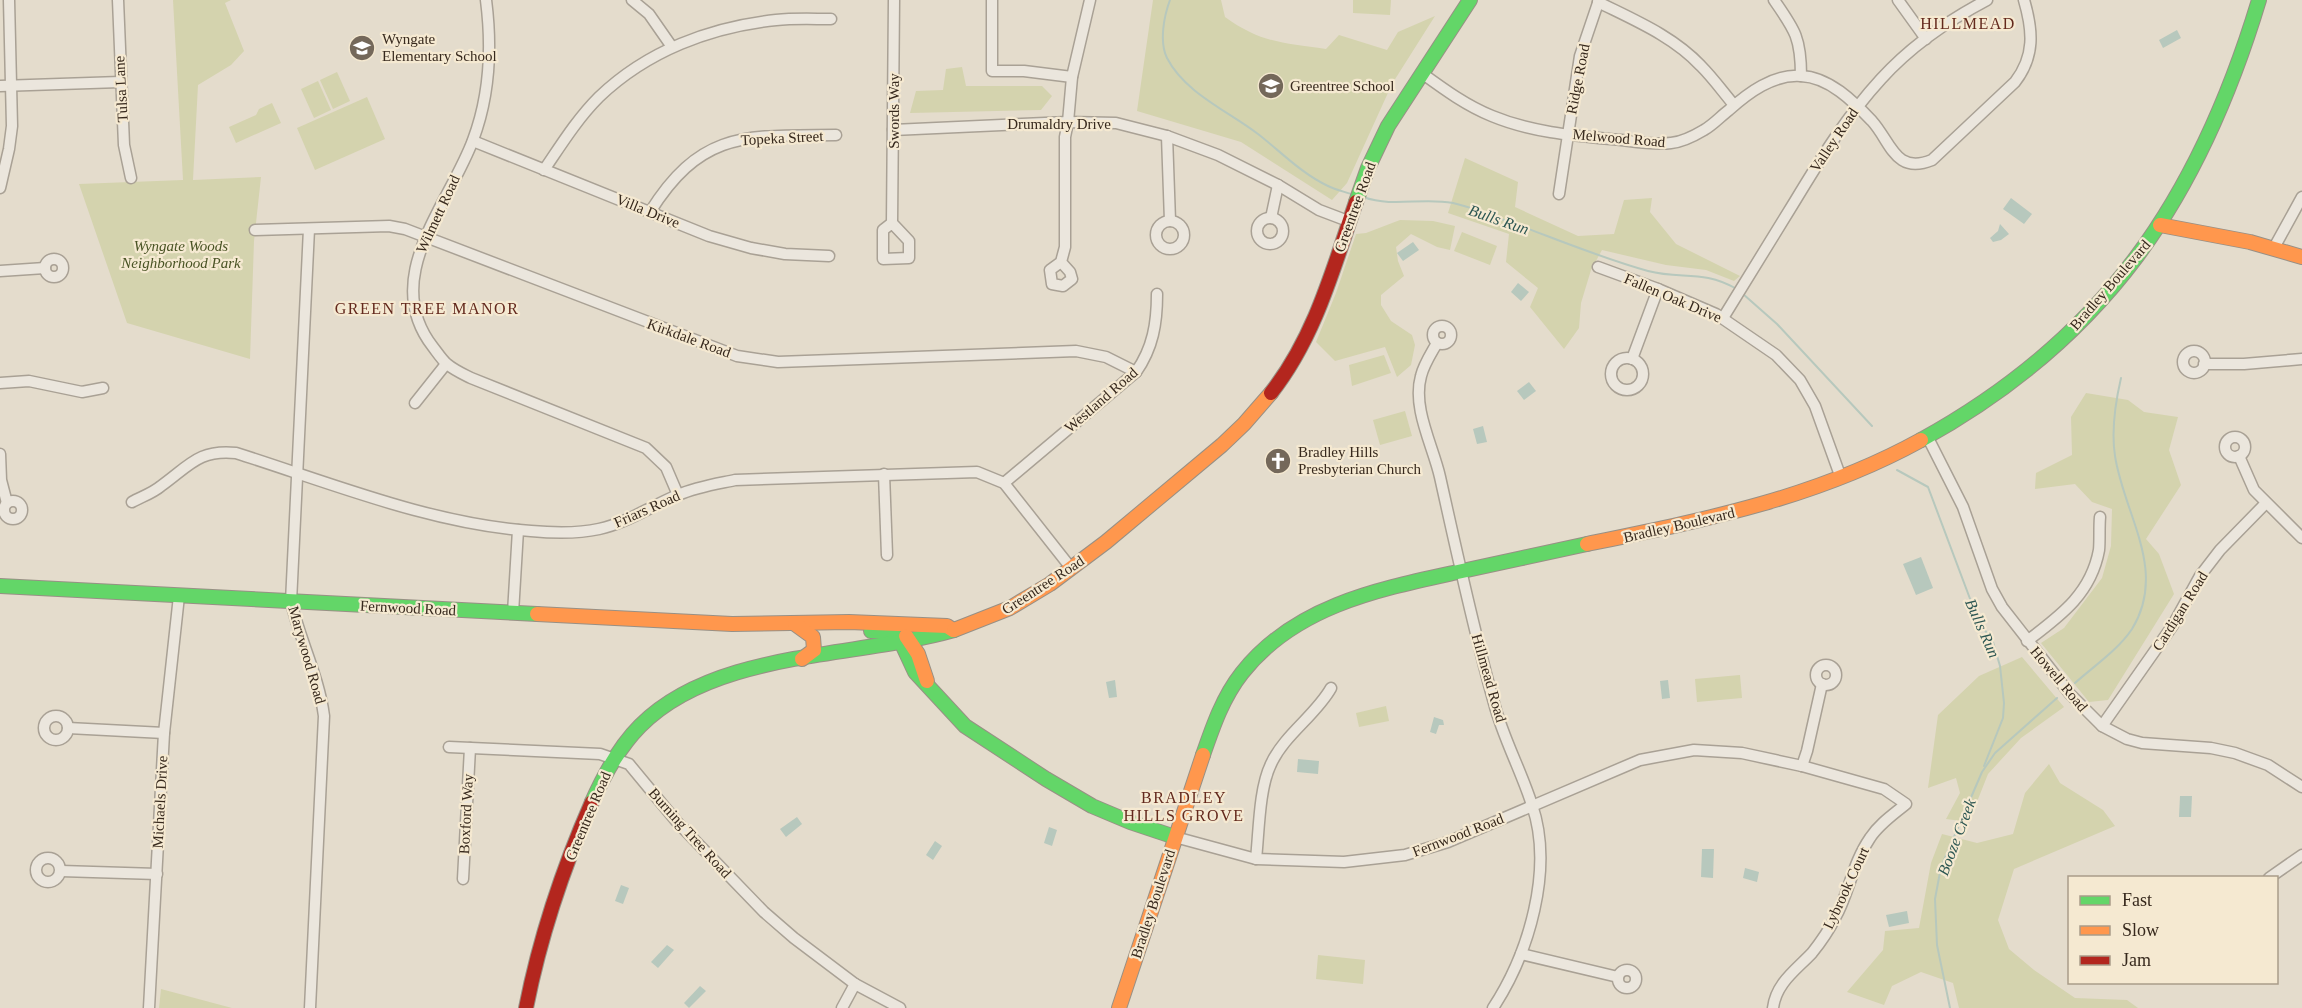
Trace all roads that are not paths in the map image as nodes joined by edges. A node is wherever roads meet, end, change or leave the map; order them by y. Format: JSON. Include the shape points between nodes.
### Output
{"nodes":[{"id":1,"x":9,"y":0,"type":"edge"},
{"id":2,"x":118,"y":0,"type":"edge"},
{"id":3,"x":486,"y":0,"type":"edge"},
{"id":4,"x":632,"y":0,"type":"edge"},
{"id":5,"x":894,"y":0,"type":"edge"},
{"id":6,"x":992,"y":0,"type":"edge"},
{"id":7,"x":1090,"y":0,"type":"edge"},
{"id":8,"x":1470,"y":0,"type":"edge"},
{"id":9,"x":1774,"y":0,"type":"edge"},
{"id":10,"x":1898,"y":0,"type":"edge"},
{"id":11,"x":1986,"y":0,"type":"edge"},
{"id":12,"x":2024,"y":0,"type":"edge"},
{"id":13,"x":2259,"y":0,"type":"edge"},
{"id":14,"x":1598,"y":1,"type":"edge"},
{"id":15,"x":831,"y":19,"type":"dead end"},
{"id":16,"x":1926,"y":39,"type":"junction"},
{"id":17,"x":672,"y":47,"type":"junction"},
{"id":18,"x":1423,"y":74,"type":"junction"},
{"id":19,"x":1802,"y":76,"type":"junction"},
{"id":20,"x":1072,"y":77,"type":"junction"},
{"id":21,"x":120,"y":82,"type":"junction"},
{"id":22,"x":6,"y":86,"type":"edge"},
{"id":23,"x":1734,"y":105,"type":"junction"},
{"id":24,"x":1856,"y":107,"type":"junction"},
{"id":25,"x":1068,"y":122,"type":"junction"},
{"id":26,"x":893,"y":130,"type":"junction"},
{"id":27,"x":1568,"y":134,"type":"junction"},
{"id":28,"x":836,"y":135,"type":"dead end"},
{"id":29,"x":1167,"y":136,"type":"junction"},
{"id":30,"x":473,"y":141,"type":"junction"},
{"id":31,"x":544,"y":170,"type":"junction"},
{"id":32,"x":131,"y":178,"type":"dead end"},
{"id":33,"x":1278,"y":185,"type":"junction"},
{"id":34,"x":0,"y":188,"type":"edge"},
{"id":35,"x":1559,"y":194,"type":"dead end"},
{"id":36,"x":2302,"y":197,"type":"edge"},
{"id":37,"x":650,"y":212,"type":"junction"},
{"id":38,"x":1271,"y":218,"type":"dead end"},
{"id":39,"x":1170,"y":221,"type":"dead end"},
{"id":40,"x":1348,"y":221,"type":"junction"},
{"id":41,"x":892,"y":223,"type":"dead end"},
{"id":42,"x":2160,"y":225,"type":"junction"},
{"id":43,"x":309,"y":229,"type":"junction"},
{"id":44,"x":255,"y":230,"type":"dead end"},
{"id":45,"x":427,"y":236,"type":"junction"},
{"id":46,"x":2275,"y":246,"type":"junction"},
{"id":47,"x":829,"y":256,"type":"dead end"},
{"id":48,"x":2302,"y":258,"type":"edge"},
{"id":49,"x":1061,"y":262,"type":"dead end"},
{"id":50,"x":1599,"y":267,"type":"dead end"},
{"id":51,"x":45,"y":268,"type":"dead end"},
{"id":52,"x":0,"y":271,"type":"edge"},
{"id":53,"x":1658,"y":289,"type":"junction"},
{"id":54,"x":1157,"y":294,"type":"dead end"},
{"id":55,"x":1723,"y":318,"type":"junction"},
{"id":56,"x":1437,"y":343,"type":"dead end"},
{"id":57,"x":2302,"y":358,"type":"edge"},
{"id":58,"x":1632,"y":359,"type":"dead end"},
{"id":59,"x":447,"y":364,"type":"junction"},
{"id":60,"x":2204,"y":364,"type":"dead end"},
{"id":61,"x":1136,"y":372,"type":"junction"},
{"id":62,"x":0,"y":383,"type":"edge"},
{"id":63,"x":103,"y":388,"type":"dead end"},
{"id":64,"x":415,"y":403,"type":"dead end"},
{"id":65,"x":1928,"y":438,"type":"junction"},
{"id":66,"x":0,"y":454,"type":"edge"},
{"id":67,"x":2239,"y":456,"type":"dead end"},
{"id":68,"x":296,"y":472,"type":"junction"},
{"id":69,"x":884,"y":474,"type":"junction"},
{"id":70,"x":1841,"y":478,"type":"junction"},
{"id":71,"x":1004,"y":483,"type":"junction"},
{"id":72,"x":678,"y":495,"type":"junction"},
{"id":73,"x":132,"y":502,"type":"dead end"},
{"id":74,"x":7,"y":503,"type":"dead end"},
{"id":75,"x":2266,"y":503,"type":"junction"},
{"id":76,"x":2100,"y":517,"type":"dead end"},
{"id":77,"x":518,"y":530,"type":"junction"},
{"id":78,"x":2302,"y":538,"type":"edge"},
{"id":79,"x":886,"y":555,"type":"dead end"},
{"id":80,"x":1071,"y":568,"type":"junction"},
{"id":81,"x":1461,"y":571,"type":"junction"},
{"id":82,"x":0,"y":586,"type":"edge"},
{"id":83,"x":179,"y":596,"type":"junction"},
{"id":84,"x":291,"y":602,"type":"junction"},
{"id":85,"x":513,"y":613,"type":"junction"},
{"id":86,"x":795,"y":624,"type":"junction"},
{"id":87,"x":816,"y":624,"type":"junction"},
{"id":88,"x":894,"y":624,"type":"junction"},
{"id":89,"x":954,"y":631,"type":"junction"},
{"id":90,"x":2027,"y":641,"type":"junction"},
{"id":91,"x":906,"y":643,"type":"junction"},
{"id":92,"x":802,"y":659,"type":"junction"},
{"id":93,"x":1822,"y":684,"type":"dead end"},
{"id":94,"x":1331,"y":688,"type":"dead end"},
{"id":95,"x":2102,"y":726,"type":"junction"},
{"id":96,"x":68,"y":728,"type":"dead end"},
{"id":97,"x":164,"y":733,"type":"junction"},
{"id":98,"x":448,"y":747,"type":"dead end"},
{"id":99,"x":470,"y":748,"type":"junction"},
{"id":100,"x":614,"y":758,"type":"junction"},
{"id":101,"x":1802,"y":766,"type":"junction"},
{"id":102,"x":2302,"y":786,"type":"edge"},
{"id":103,"x":1906,"y":804,"type":"joint"},
{"id":104,"x":1533,"y":805,"type":"junction"},
{"id":105,"x":1175,"y":837,"type":"junction"},
{"id":106,"x":2302,"y":855,"type":"edge"},
{"id":107,"x":1256,"y":859,"type":"junction"},
{"id":108,"x":60,"y":871,"type":"dead end"},
{"id":109,"x":157,"y":874,"type":"junction"},
{"id":110,"x":2272,"y":876,"type":"edge"},
{"id":111,"x":463,"y":879,"type":"dead end"},
{"id":112,"x":1521,"y":954,"type":"junction"},
{"id":113,"x":1618,"y":977,"type":"dead end"},
{"id":114,"x":855,"y":984,"type":"junction"},
{"id":115,"x":149,"y":1008,"type":"edge"},
{"id":116,"x":310,"y":1008,"type":"edge"},
{"id":117,"x":526,"y":1008,"type":"edge"},
{"id":118,"x":842,"y":1008,"type":"edge"},
{"id":119,"x":900,"y":1008,"type":"edge"},
{"id":120,"x":1119,"y":1008,"type":"edge"},
{"id":121,"x":1493,"y":1008,"type":"edge"},
{"id":122,"x":1773,"y":1008,"type":"edge"}],
"edges":[{"from":1,"to":22,"type":"street"},
{"from":2,"to":21,"type":"street","name":"Tulsa Lane"},
{"from":3,"to":30,"type":"street","name":"Wilmett Road","via":[[489,67]]},
{"from":4,"to":17,"type":"street","via":[[649,14]]},
{"from":5,"to":26,"type":"street","name":"Swords Way"},
{"from":6,"to":20,"type":"street","via":[[992,71]]},
{"from":7,"to":20,"type":"street"},
{"from":8,"to":18,"type":"main road","name":"Greentree Road"},
{"from":9,"to":19,"type":"street","via":[[1796,31]]},
{"from":10,"to":16,"type":"street"},
{"from":11,"to":16,"type":"street","name":"Valley Road"},
{"from":12,"to":24,"type":"street","name":"Melwood Road","via":[[2031,37],[2024,70],[1932,160],[1916,164],[1899,159],[1873,122]]},
{"from":13,"to":42,"type":"main road","name":"Bradley Boulevard","via":[[2224,106]]},
{"from":14,"to":23,"type":"street","via":[[1677,45],[1700,64]]},
{"from":14,"to":27,"type":"street","name":"Ridge Road","via":[[1580,56]]},
{"from":15,"to":17,"type":"street","via":[[778,19],[743,24]]},
{"from":16,"to":24,"type":"street","name":"Valley Road","via":[[1883,76]]},
{"from":17,"to":31,"type":"street","via":[[599,97],[571,129]]},
{"from":18,"to":27,"type":"street","name":"Melwood Road","via":[[1457,99],[1492,116],[1529,128]]},
{"from":18,"to":40,"type":"main road","name":"Greentree Road","via":[[1386,128]]},
{"from":19,"to":23,"type":"street","name":"Melwood Road","via":[[1772,81]]},
{"from":19,"to":24,"type":"street","name":"Melwood Road","via":[[1826,82]]},
{"from":20,"to":25,"type":"street"},
{"from":21,"to":22,"type":"street"},
{"from":21,"to":32,"type":"street","name":"Tulsa Lane","via":[[124,145]]},
{"from":22,"to":34,"type":"street","via":[[9,149]]},
{"from":23,"to":27,"type":"street","name":"Melwood Road","via":[[1707,129],[1671,143]]},
{"from":24,"to":55,"type":"street","name":"Valley Road","via":[[1828,145]]},
{"from":25,"to":26,"type":"street","name":"Drumaldry Drive"},
{"from":25,"to":29,"type":"street","name":"Drumaldry Drive","via":[[1116,123]]},
{"from":25,"to":49,"type":"street","via":[[1065,247]]},
{"from":26,"to":41,"type":"street","name":"Swords Way"},
{"from":27,"to":35,"type":"street","name":"Ridge Road"},
{"from":28,"to":37,"type":"street","name":"Topeka Street","via":[[756,136],[720,145],[679,172]]},
{"from":29,"to":33,"type":"street","name":"Drumaldry Drive","via":[[1218,155]]},
{"from":29,"to":39,"type":"street"},
{"from":30,"to":31,"type":"street","name":"Villa Drive"},
{"from":30,"to":45,"type":"street","name":"Wilmett Road"},
{"from":31,"to":37,"type":"street","name":"Villa Drive"},
{"from":33,"to":38,"type":"street"},
{"from":33,"to":40,"type":"street","name":"Drumaldry Drive","via":[[1319,210]]},
{"from":36,"to":46,"type":"street"},
{"from":37,"to":47,"type":"street","name":"Villa Drive","via":[[751,248]]},
{"from":40,"to":80,"type":"main road","name":"Greentree Road","via":[[1308,334],[1268,398],[1221,446]]},
{"from":42,"to":46,"type":"main road"},
{"from":42,"to":65,"type":"main road","name":"Bradley Boulevard","via":[[2102,298],[2053,348],[1997,394]]},
{"from":43,"to":44,"type":"street","name":"Kirkdale Road"},
{"from":43,"to":45,"type":"street","name":"Kirkdale Road","via":[[389,226]]},
{"from":43,"to":68,"type":"street","name":"Marywood Road"},
{"from":45,"to":59,"type":"street","name":"Wilmett Road","via":[[414,271],[413,303],[426,338]]},
{"from":45,"to":61,"type":"street","name":"Kirkdale Road","via":[[737,356],[778,362],[1076,351],[1106,357]]},
{"from":46,"to":48,"type":"main road"},
{"from":50,"to":53,"type":"street","name":"Fallen Oak Drive"},
{"from":51,"to":52,"type":"street"},
{"from":53,"to":55,"type":"street","name":"Fallen Oak Drive"},
{"from":53,"to":58,"type":"street"},
{"from":54,"to":61,"type":"street","name":"Westland Road","via":[[1153,340]]},
{"from":55,"to":70,"type":"street","name":"Fallen Oak Drive","via":[[1776,354],[1800,380],[1815,406]]},
{"from":56,"to":81,"type":"street","name":"Hillmead Road","via":[[1420,378],[1421,411]]},
{"from":57,"to":60,"type":"street"},
{"from":59,"to":64,"type":"street"},
{"from":59,"to":72,"type":"street","name":"Wilmett Road","via":[[471,378],[646,448],[666,467]]},
{"from":61,"to":71,"type":"street","name":"Westland Road"},
{"from":62,"to":63,"type":"street","via":[[29,381],[82,392]]},
{"from":65,"to":70,"type":"main road","name":"Bradley Boulevard"},
{"from":65,"to":90,"type":"street","name":"Howell Road","via":[[1963,507],[1997,599]]},
{"from":66,"to":74,"type":"street"},
{"from":67,"to":75,"type":"street","via":[[2254,490]]},
{"from":68,"to":73,"type":"street","name":"Friars Road","via":[[236,453],[205,454],[159,488]]},
{"from":68,"to":77,"type":"street","name":"Friars Road","via":[[433,516]]},
{"from":68,"to":84,"type":"street","name":"Marywood Road"},
{"from":69,"to":71,"type":"street","name":"Friars Road","via":[[977,472]]},
{"from":69,"to":72,"type":"street","name":"Friars Road","via":[[735,480]]},
{"from":69,"to":79,"type":"street"},
{"from":70,"to":81,"type":"main road","name":"Bradley Boulevard","via":[[1784,499],[1718,516]]},
{"from":71,"to":80,"type":"street"},
{"from":72,"to":77,"type":"street","name":"Friars Road","via":[[599,529],[561,533]]},
{"from":75,"to":78,"type":"street"},
{"from":75,"to":95,"type":"street","name":"Cardigan Road","via":[[2200,576],[2173,625]]},
{"from":76,"to":90,"type":"street","via":[[2099,551],[2086,586],[2066,611]]},
{"from":77,"to":85,"type":"street"},
{"from":80,"to":89,"type":"main road","name":"Greentree Road","via":[[1004,611]]},
{"from":81,"to":104,"type":"street","name":"Hillmead Road","via":[[1494,705]]},
{"from":81,"to":105,"type":"main road","name":"Bradley Boulevard","via":[[1329,606],[1295,623],[1262,650],[1221,705]]},
{"from":82,"to":83,"type":"main road","name":"Fernwood Road"},
{"from":83,"to":84,"type":"main road","name":"Fernwood Road"},
{"from":83,"to":97,"type":"street","name":"Michaels Drive"},
{"from":84,"to":85,"type":"main road","name":"Fernwood Road"},
{"from":84,"to":116,"type":"street","name":"Marywood Road","via":[[321,693],[324,716]]},
{"from":85,"to":86,"type":"main road","name":"Fernwood Road"},
{"from":86,"to":87,"type":"main road","name":"Fernwood Road"},
{"from":86,"to":92,"type":"main road","via":[[813,637],[815,645]]},
{"from":87,"to":88,"type":"main road","name":"Fernwood Road"},
{"from":87,"to":91,"type":"main road","name":"Fernwood Road","via":[[887,632]]},
{"from":88,"to":89,"type":"main road","via":[[947,626]]},
{"from":88,"to":91,"type":"main road","name":"Fernwood Road"},
{"from":89,"to":91,"type":"main road","name":"Greentree Road"},
{"from":90,"to":95,"type":"street","name":"Howell Road"},
{"from":91,"to":92,"type":"main road","name":"Greentree Road"},
{"from":91,"to":105,"type":"main road","name":"Fernwood Road","via":[[915,672],[965,726],[1092,806]]},
{"from":92,"to":100,"type":"main road","name":"Greentree Road","via":[[735,674],[689,690],[643,722]]},
{"from":93,"to":101,"type":"street"},
{"from":94,"to":107,"type":"street","via":[[1271,762],[1265,778]]},
{"from":95,"to":102,"type":"street","name":"Howell Road","via":[[2142,743],[2235,753]]},
{"from":96,"to":97,"type":"street"},
{"from":97,"to":109,"type":"street","name":"Michaels Drive"},
{"from":98,"to":99,"type":"street","name":"Burning Tree Road"},
{"from":99,"to":100,"type":"street","name":"Burning Tree Road","via":[[600,754]]},
{"from":99,"to":111,"type":"street","name":"Boxford Way"},
{"from":100,"to":114,"type":"street","name":"Burning Tree Road","via":[[629,764],[677,822],[764,912]]},
{"from":100,"to":117,"type":"main road","name":"Greentree Road","via":[[590,806],[559,886]]},
{"from":101,"to":103,"type":"street","name":"Fernwood Road","via":[[1884,789]]},
{"from":101,"to":104,"type":"street","name":"Fernwood Road","via":[[1718,750],[1667,753],[1640,760]]},
{"from":103,"to":122,"type":"street","name":"Lybrook Court","via":[[1869,839],[1836,917],[1812,952],[1790,974],[1775,997]]},
{"from":104,"to":107,"type":"street","name":"Fernwood Road","via":[[1448,842],[1405,855],[1344,862]]},
{"from":104,"to":112,"type":"street","name":"Hillmead Road","via":[[1541,856],[1536,896]]},
{"from":105,"to":107,"type":"street","name":"Fernwood Road"},
{"from":105,"to":120,"type":"main road","name":"Bradley Boulevard"},
{"from":106,"to":110,"type":"street"},
{"from":108,"to":109,"type":"street"},
{"from":109,"to":115,"type":"street","name":"Michaels Drive"},
{"from":112,"to":113,"type":"street"},
{"from":112,"to":121,"type":"street","name":"Hillmead Road"},
{"from":114,"to":118,"type":"street"},
{"from":114,"to":119,"type":"street","name":"Burning Tree Road"}]}
